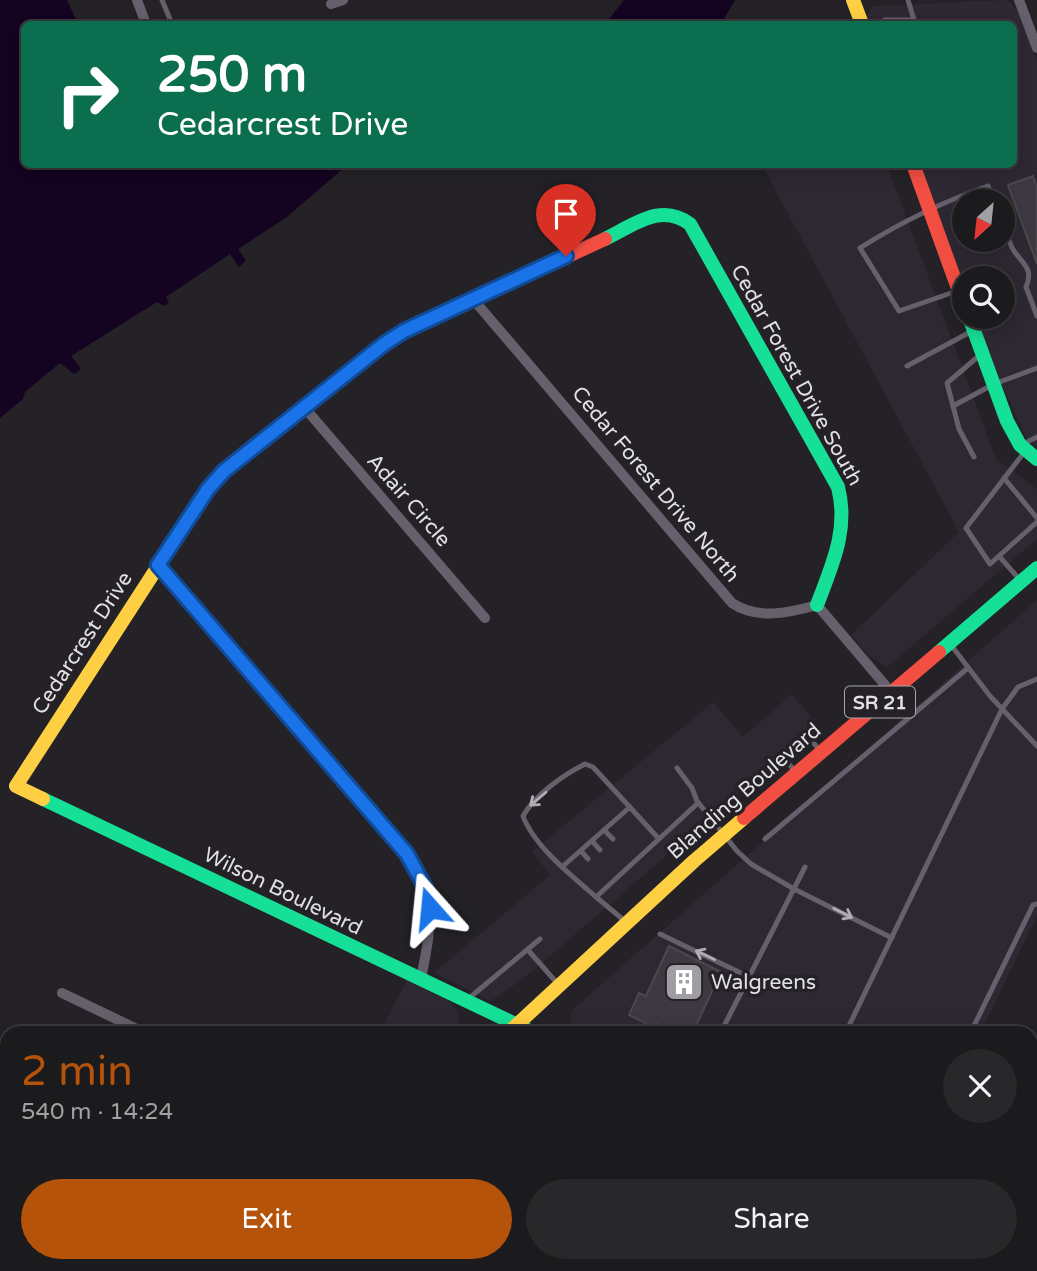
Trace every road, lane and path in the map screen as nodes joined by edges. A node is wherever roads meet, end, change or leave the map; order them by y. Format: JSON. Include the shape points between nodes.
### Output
{"nodes":[{"id":1,"x":137,"y":0,"type":"edge"},
{"id":2,"x":162,"y":0,"type":"edge"},
{"id":3,"x":344,"y":0,"type":"edge"},
{"id":4,"x":853,"y":0,"type":"edge"},
{"id":5,"x":908,"y":0,"type":"edge"},
{"id":6,"x":1019,"y":0,"type":"edge"},
{"id":7,"x":329,"y":2,"type":"edge"},
{"id":8,"x":145,"y":21,"type":"edge"},
{"id":9,"x":171,"y":21,"type":"edge"},
{"id":10,"x":861,"y":21,"type":"edge"},
{"id":11,"x":915,"y":21,"type":"edge"},
{"id":12,"x":1037,"y":48,"type":"edge"},
{"id":13,"x":914,"y":168,"type":"edge"},
{"id":14,"x":952,"y":199,"type":"edge"},
{"id":15,"x":929,"y":208,"type":"junction"},
{"id":16,"x":678,"y":215,"type":"joint"},
{"id":17,"x":1015,"y":251,"type":"edge"},
{"id":18,"x":952,"y":271,"type":"edge"},
{"id":19,"x":952,"y":292,"type":"edge"},
{"id":20,"x":473,"y":299,"type":"junction"},
{"id":21,"x":1037,"y":316,"type":"edge"},
{"id":22,"x":963,"y":329,"type":"edge"},
{"id":23,"x":973,"y":329,"type":"edge"},
{"id":24,"x":982,"y":353,"type":"junction"},
{"id":25,"x":907,"y":366,"type":"dead end"},
{"id":26,"x":1037,"y":368,"type":"edge"},
{"id":27,"x":994,"y":384,"type":"junction"},
{"id":28,"x":953,"y":406,"type":"junction"},
{"id":29,"x":304,"y":407,"type":"junction"},
{"id":30,"x":1037,"y":437,"type":"edge"},
{"id":31,"x":1028,"y":451,"type":"edge"},
{"id":32,"x":974,"y":457,"type":"dead end"},
{"id":33,"x":1004,"y":478,"type":"junction"},
{"id":34,"x":1037,"y":520,"type":"edge"},
{"id":35,"x":1030,"y":528,"type":"junction"},
{"id":36,"x":1037,"y":536,"type":"edge"},
{"id":37,"x":999,"y":556,"type":"junction"},
{"id":38,"x":158,"y":565,"type":"junction"},
{"id":39,"x":1037,"y":568,"type":"edge"},
{"id":40,"x":1021,"y":582,"type":"junction"},
{"id":41,"x":817,"y":605,"type":"junction"},
{"id":42,"x":485,"y":618,"type":"dead end"},
{"id":43,"x":949,"y":643,"type":"junction"},
{"id":44,"x":968,"y":668,"type":"junction"},
{"id":45,"x":1037,"y":679,"type":"edge"},
{"id":46,"x":891,"y":692,"type":"junction"},
{"id":47,"x":1002,"y":709,"type":"junction"},
{"id":48,"x":1037,"y":746,"type":"edge"},
{"id":49,"x":821,"y":753,"type":"junction"},
{"id":50,"x":677,"y":768,"type":"dead end"},
{"id":51,"x":797,"y":773,"type":"junction"},
{"id":52,"x":16,"y":786,"type":"joint"},
{"id":53,"x":698,"y":803,"type":"junction"},
{"id":54,"x":630,"y":807,"type":"junction"},
{"id":55,"x":604,"y":830,"type":"junction"},
{"id":56,"x":724,"y":835,"type":"junction"},
{"id":57,"x":613,"y":839,"type":"dead end"},
{"id":58,"x":659,"y":839,"type":"junction"},
{"id":59,"x":765,"y":839,"type":"dead end"},
{"id":60,"x":592,"y":841,"type":"junction"},
{"id":61,"x":581,"y":850,"type":"junction"},
{"id":62,"x":600,"y":850,"type":"dead end"},
{"id":63,"x":627,"y":855,"type":"dead end"},
{"id":64,"x":588,"y":859,"type":"dead end"},
{"id":65,"x":634,"y":862,"type":"junction"},
{"id":66,"x":562,"y":867,"type":"junction"},
{"id":67,"x":615,"y":867,"type":"dead end"},
{"id":68,"x":805,"y":867,"type":"dead end"},
{"id":69,"x":621,"y":874,"type":"junction"},
{"id":70,"x":604,"y":877,"type":"dead end"},
{"id":71,"x":610,"y":884,"type":"junction"},
{"id":72,"x":794,"y":888,"type":"junction"},
{"id":73,"x":596,"y":897,"type":"junction"},
{"id":74,"x":1037,"y":904,"type":"edge"},
{"id":75,"x":626,"y":922,"type":"junction"},
{"id":76,"x":660,"y":934,"type":"dead end"},
{"id":77,"x":892,"y":938,"type":"junction"},
{"id":78,"x":540,"y":939,"type":"dead end"},
{"id":79,"x":528,"y":950,"type":"junction"},
{"id":80,"x":749,"y":977,"type":"junction"},
{"id":81,"x":421,"y":979,"type":"junction"},
{"id":82,"x":559,"y":985,"type":"junction"},
{"id":83,"x":62,"y":993,"type":"dead end"},
{"id":84,"x":466,"y":1001,"type":"junction"},
{"id":85,"x":131,"y":1026,"type":"edge"},
{"id":86,"x":508,"y":1026,"type":"edge"},
{"id":87,"x":516,"y":1026,"type":"edge"},
{"id":88,"x":724,"y":1026,"type":"edge"},
{"id":89,"x":849,"y":1026,"type":"edge"},
{"id":90,"x":974,"y":1026,"type":"edge"}],
"edges":[{"from":1,"to":8,"type":"street"},
{"from":2,"to":9,"type":"lane"},
{"from":3,"to":7,"type":"street"},
{"from":4,"to":10,"type":"street"},
{"from":5,"to":11,"type":"lane"},
{"from":6,"to":12,"type":"street"},
{"from":13,"to":15,"type":"street"},
{"from":14,"to":15,"type":"lane"},
{"from":15,"to":18,"type":"street"},
{"from":15,"to":19,"type":"lane","via":[[860,248],[899,311]]},
{"from":16,"to":20,"type":"street","name":"Cedarcrest Drive","via":[[660,213]]},
{"from":16,"to":41,"type":"street","name":"Cedar Forest Drive South","via":[[690,224],[841,494],[843,536]]},
{"from":17,"to":21,"type":"lane","via":[[1029,271],[1026,287]]},
{"from":20,"to":29,"type":"street","name":"Cedarcrest Drive","via":[[404,331]]},
{"from":20,"to":41,"type":"street","name":"Cedar Forest Drive North","via":[[732,603],[741,610],[763,614]]},
{"from":22,"to":25,"type":"lane"},
{"from":23,"to":24,"type":"street"},
{"from":24,"to":27,"type":"street"},
{"from":24,"to":28,"type":"lane","via":[[947,383]]},
{"from":26,"to":27,"type":"lane"},
{"from":27,"to":28,"type":"lane"},
{"from":27,"to":31,"type":"street","via":[[1007,421]]},
{"from":28,"to":32,"type":"lane"},
{"from":29,"to":38,"type":"street","name":"Cedarcrest Drive","via":[[224,471]]},
{"from":29,"to":42,"type":"street","name":"Adair Circle"},
{"from":30,"to":31,"type":"lane"},
{"from":31,"to":33,"type":"lane"},
{"from":33,"to":34,"type":"lane"},
{"from":33,"to":37,"type":"lane","via":[[966,528],[990,564]]},
{"from":34,"to":35,"type":"lane"},
{"from":35,"to":36,"type":"lane"},
{"from":35,"to":37,"type":"lane"},
{"from":37,"to":40,"type":"lane"},
{"from":38,"to":52,"type":"street","name":"Cedarcrest Drive"},
{"from":38,"to":81,"type":"street","via":[[418,870],[428,897],[431,926]]},
{"from":39,"to":40,"type":"street","name":"Blanding Boulevard","number":"SR 21"},
{"from":40,"to":43,"type":"street","name":"Blanding Boulevard","number":"SR 21"},
{"from":41,"to":46,"type":"street"},
{"from":43,"to":44,"type":"lane"},
{"from":43,"to":46,"type":"street","name":"Blanding Boulevard","number":"SR 21"},
{"from":44,"to":47,"type":"lane"},
{"from":44,"to":59,"type":"lane"},
{"from":45,"to":47,"type":"lane","via":[[1018,687]]},
{"from":46,"to":49,"type":"street","name":"Blanding Boulevard","number":"SR 21"},
{"from":47,"to":48,"type":"lane"},
{"from":47,"to":77,"type":"lane"},
{"from":49,"to":51,"type":"street","name":"Blanding Boulevard","number":"SR 21"},
{"from":49,"to":51,"type":"lane","via":[[807,734],[781,755]]},
{"from":50,"to":53,"type":"lane"},
{"from":51,"to":56,"type":"street","name":"Blanding Boulevard","number":"SR 21"},
{"from":52,"to":81,"type":"street","name":"Wilson Boulevard"},
{"from":53,"to":56,"type":"lane"},
{"from":53,"to":58,"type":"lane"},
{"from":54,"to":55,"type":"lane"},
{"from":54,"to":58,"type":"lane"},
{"from":54,"to":66,"type":"lane","one_way":true,"via":[[593,766],[584,764],[530,805],[523,816],[527,826]]},
{"from":55,"to":57,"type":"lane"},
{"from":55,"to":60,"type":"lane"},
{"from":56,"to":72,"type":"lane","via":[[751,864]]},
{"from":56,"to":75,"type":"street","name":"Blanding Boulevard","number":"SR 21"},
{"from":58,"to":65,"type":"lane"},
{"from":60,"to":61,"type":"lane"},
{"from":60,"to":62,"type":"lane"},
{"from":61,"to":64,"type":"lane"},
{"from":61,"to":66,"type":"lane"},
{"from":63,"to":65,"type":"lane"},
{"from":65,"to":69,"type":"lane"},
{"from":66,"to":73,"type":"lane"},
{"from":67,"to":69,"type":"lane"},
{"from":68,"to":72,"type":"lane"},
{"from":69,"to":71,"type":"lane"},
{"from":70,"to":71,"type":"lane"},
{"from":71,"to":73,"type":"lane"},
{"from":72,"to":77,"type":"lane","one_way":true},
{"from":72,"to":80,"type":"lane"},
{"from":73,"to":75,"type":"lane"},
{"from":74,"to":90,"type":"lane"},
{"from":75,"to":82,"type":"street","name":"Blanding Boulevard","number":"SR 21"},
{"from":80,"to":76,"type":"lane","one_way":true},
{"from":77,"to":89,"type":"lane"},
{"from":78,"to":79,"type":"lane"},
{"from":79,"to":82,"type":"lane"},
{"from":79,"to":84,"type":"lane"},
{"from":80,"to":88,"type":"lane"},
{"from":81,"to":84,"type":"street","name":"Wilson Boulevard"},
{"from":82,"to":87,"type":"street","name":"Blanding Boulevard","number":"SR 21"},
{"from":83,"to":85,"type":"street"},
{"from":84,"to":86,"type":"street","name":"Wilson Boulevard"}]}
